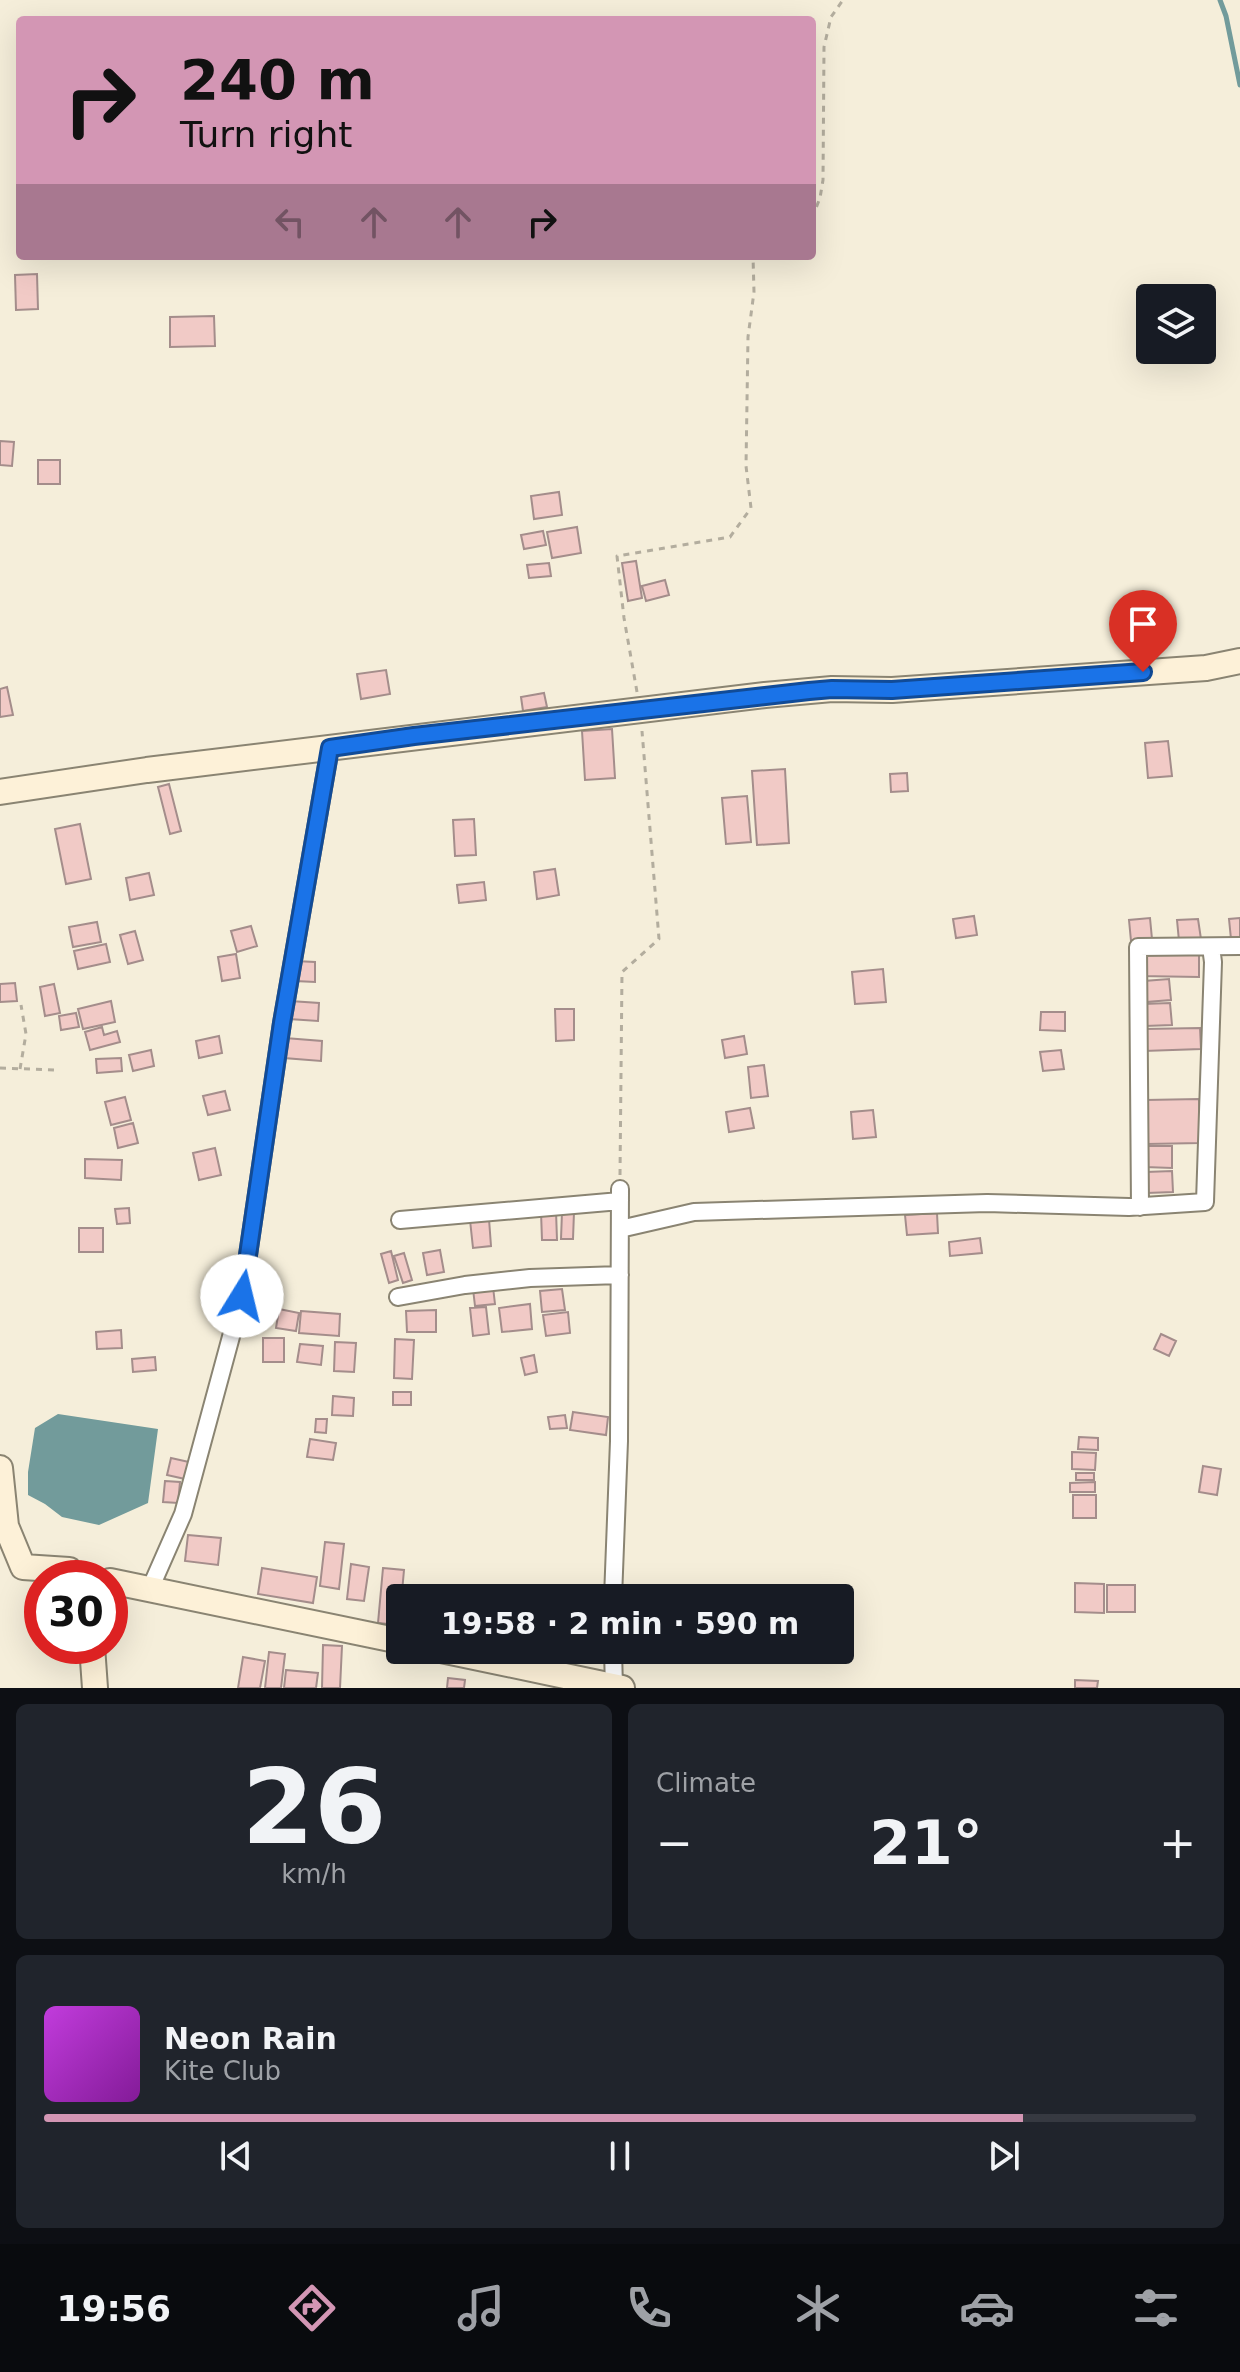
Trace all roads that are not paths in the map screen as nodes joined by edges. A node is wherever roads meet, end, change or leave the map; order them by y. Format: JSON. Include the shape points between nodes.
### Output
{"nodes":[{"id":1,"x":1240,"y":661,"type":"edge"},
{"id":2,"x":330,"y":748,"type":"junction"},
{"id":3,"x":0,"y":792,"type":"edge"},
{"id":4,"x":1240,"y":946,"type":"edge"},
{"id":5,"x":1211,"y":947,"type":"junction"},
{"id":6,"x":1140,"y":1207,"type":"junction"},
{"id":7,"x":400,"y":1220,"type":"dead end"},
{"id":8,"x":620,"y":1229,"type":"junction"},
{"id":9,"x":620,"y":1275,"type":"junction"},
{"id":10,"x":398,"y":1297,"type":"dead end"},
{"id":11,"x":0,"y":1468,"type":"edge"},
{"id":12,"x":12,"y":1564,"type":"edge"},
{"id":13,"x":614,"y":1584,"type":"edge"},
{"id":14,"x":128,"y":1585,"type":"edge"},
{"id":15,"x":150,"y":1589,"type":"junction"},
{"id":16,"x":386,"y":1638,"type":"edge"},
{"id":17,"x":93,"y":1664,"type":"edge"},
{"id":18,"x":508,"y":1664,"type":"edge"},
{"id":19,"x":615,"y":1664,"type":"edge"},
{"id":20,"x":617,"y":1687,"type":"edge"},
{"id":21,"x":95,"y":1688,"type":"edge"}],
"edges":[{"from":1,"to":2,"type":"street","via":[[1206,668],[765,695]]},
{"from":2,"to":3,"type":"street"},
{"from":2,"to":15,"type":"street","via":[[242,1296],[183,1514]]},
{"from":4,"to":5,"type":"street"},
{"from":5,"to":6,"type":"street","via":[[1205,1202]]},
{"from":5,"to":6,"type":"street","via":[[1138,947]]},
{"from":6,"to":8,"type":"street","via":[[987,1203],[694,1212]]},
{"from":7,"to":8,"type":"street","via":[[620,1195]]},
{"from":8,"to":9,"type":"street"},
{"from":9,"to":10,"type":"street","via":[[530,1278]]},
{"from":9,"to":13,"type":"street"},
{"from":11,"to":12,"type":"street"},
{"from":14,"to":15,"type":"street"},
{"from":15,"to":16,"type":"street"},
{"from":17,"to":21,"type":"street"},
{"from":18,"to":20,"type":"street"},
{"from":19,"to":20,"type":"street"}]}
